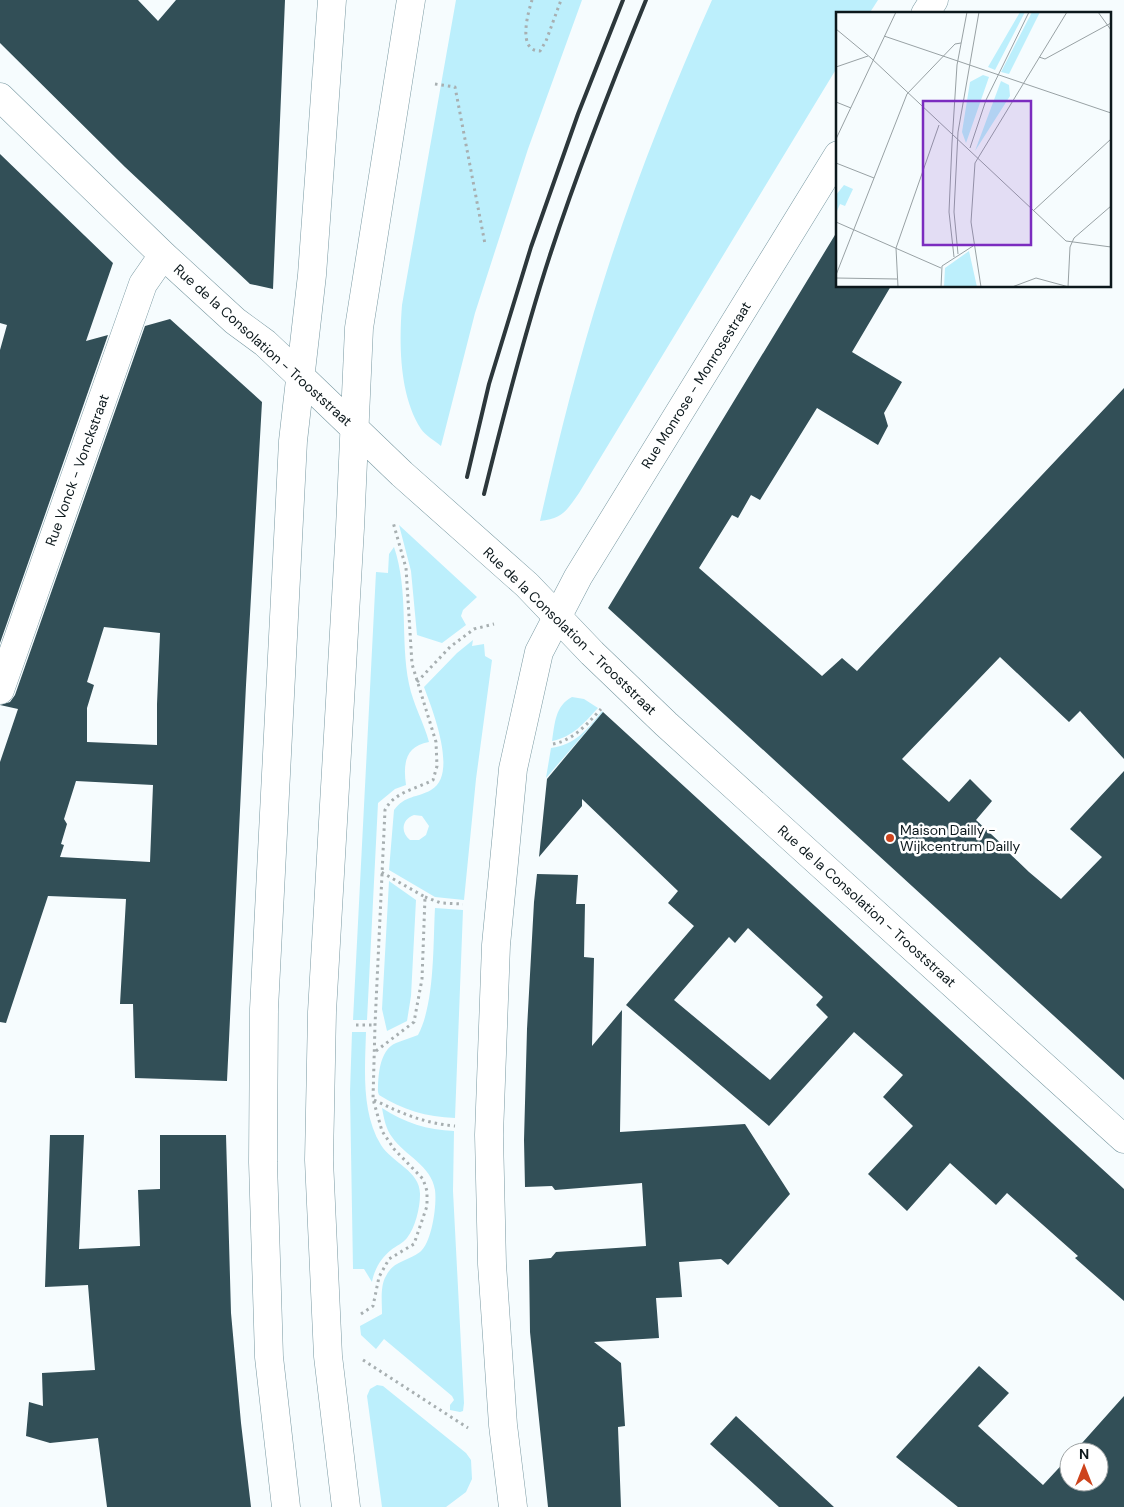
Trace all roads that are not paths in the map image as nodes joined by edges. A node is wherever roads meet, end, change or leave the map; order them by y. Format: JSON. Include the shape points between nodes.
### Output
{"nodes":[{"id":1,"x":332,"y":0,"type":"edge"},
{"id":2,"x":411,"y":0,"type":"edge"},
{"id":3,"x":934,"y":0,"type":"edge"},
{"id":4,"x":926,"y":12,"type":"edge"},
{"id":5,"x":0,"y":96,"type":"edge"},
{"id":6,"x":836,"y":158,"type":"edge"},
{"id":7,"x":162,"y":255,"type":"junction"},
{"id":8,"x":300,"y":376,"type":"junction"},
{"id":9,"x":354,"y":428,"type":"junction"},
{"id":10,"x":557,"y":617,"type":"junction"},
{"id":11,"x":0,"y":690,"type":"edge"},
{"id":12,"x":1124,"y":1139,"type":"edge"},
{"id":13,"x":286,"y":1507,"type":"edge"},
{"id":14,"x":346,"y":1507,"type":"edge"},
{"id":15,"x":513,"y":1507,"type":"edge"}],
"edges":[{"from":1,"to":8,"type":"street","via":[[312,275]]},
{"from":2,"to":9,"type":"street","via":[[359,328]]},
{"from":3,"to":4,"type":"street"},
{"from":5,"to":7,"type":"street","name":"Rue de la Consolation - Trooststraat"},
{"from":6,"to":10,"type":"street","name":"Rue Monrose - Monrosestraat","via":[[583,568]]},
{"from":7,"to":8,"type":"street","name":"Rue de la Consolation - Trooststraat"},
{"from":7,"to":11,"type":"street","name":"Rue Vonck - Vonckstraat","via":[[143,284]]},
{"from":8,"to":9,"type":"street","name":"Rue de la Consolation - Trooststraat"},
{"from":8,"to":13,"type":"street","via":[[293,441],[264,1019],[262,1162],[269,1357]]},
{"from":9,"to":10,"type":"street","name":"Rue de la Consolation - Trooststraat","via":[[527,585]]},
{"from":9,"to":14,"type":"street","via":[[322,1012],[319,1160],[328,1356]]},
{"from":10,"to":12,"type":"street","name":"Rue de la Consolation - Trooststraat","via":[[666,724]]},
{"from":10,"to":15,"type":"street","name":"Rue Monrose - Monrosestraat","via":[[539,652],[513,769],[496,945],[488,1135],[503,1425]]}]}
